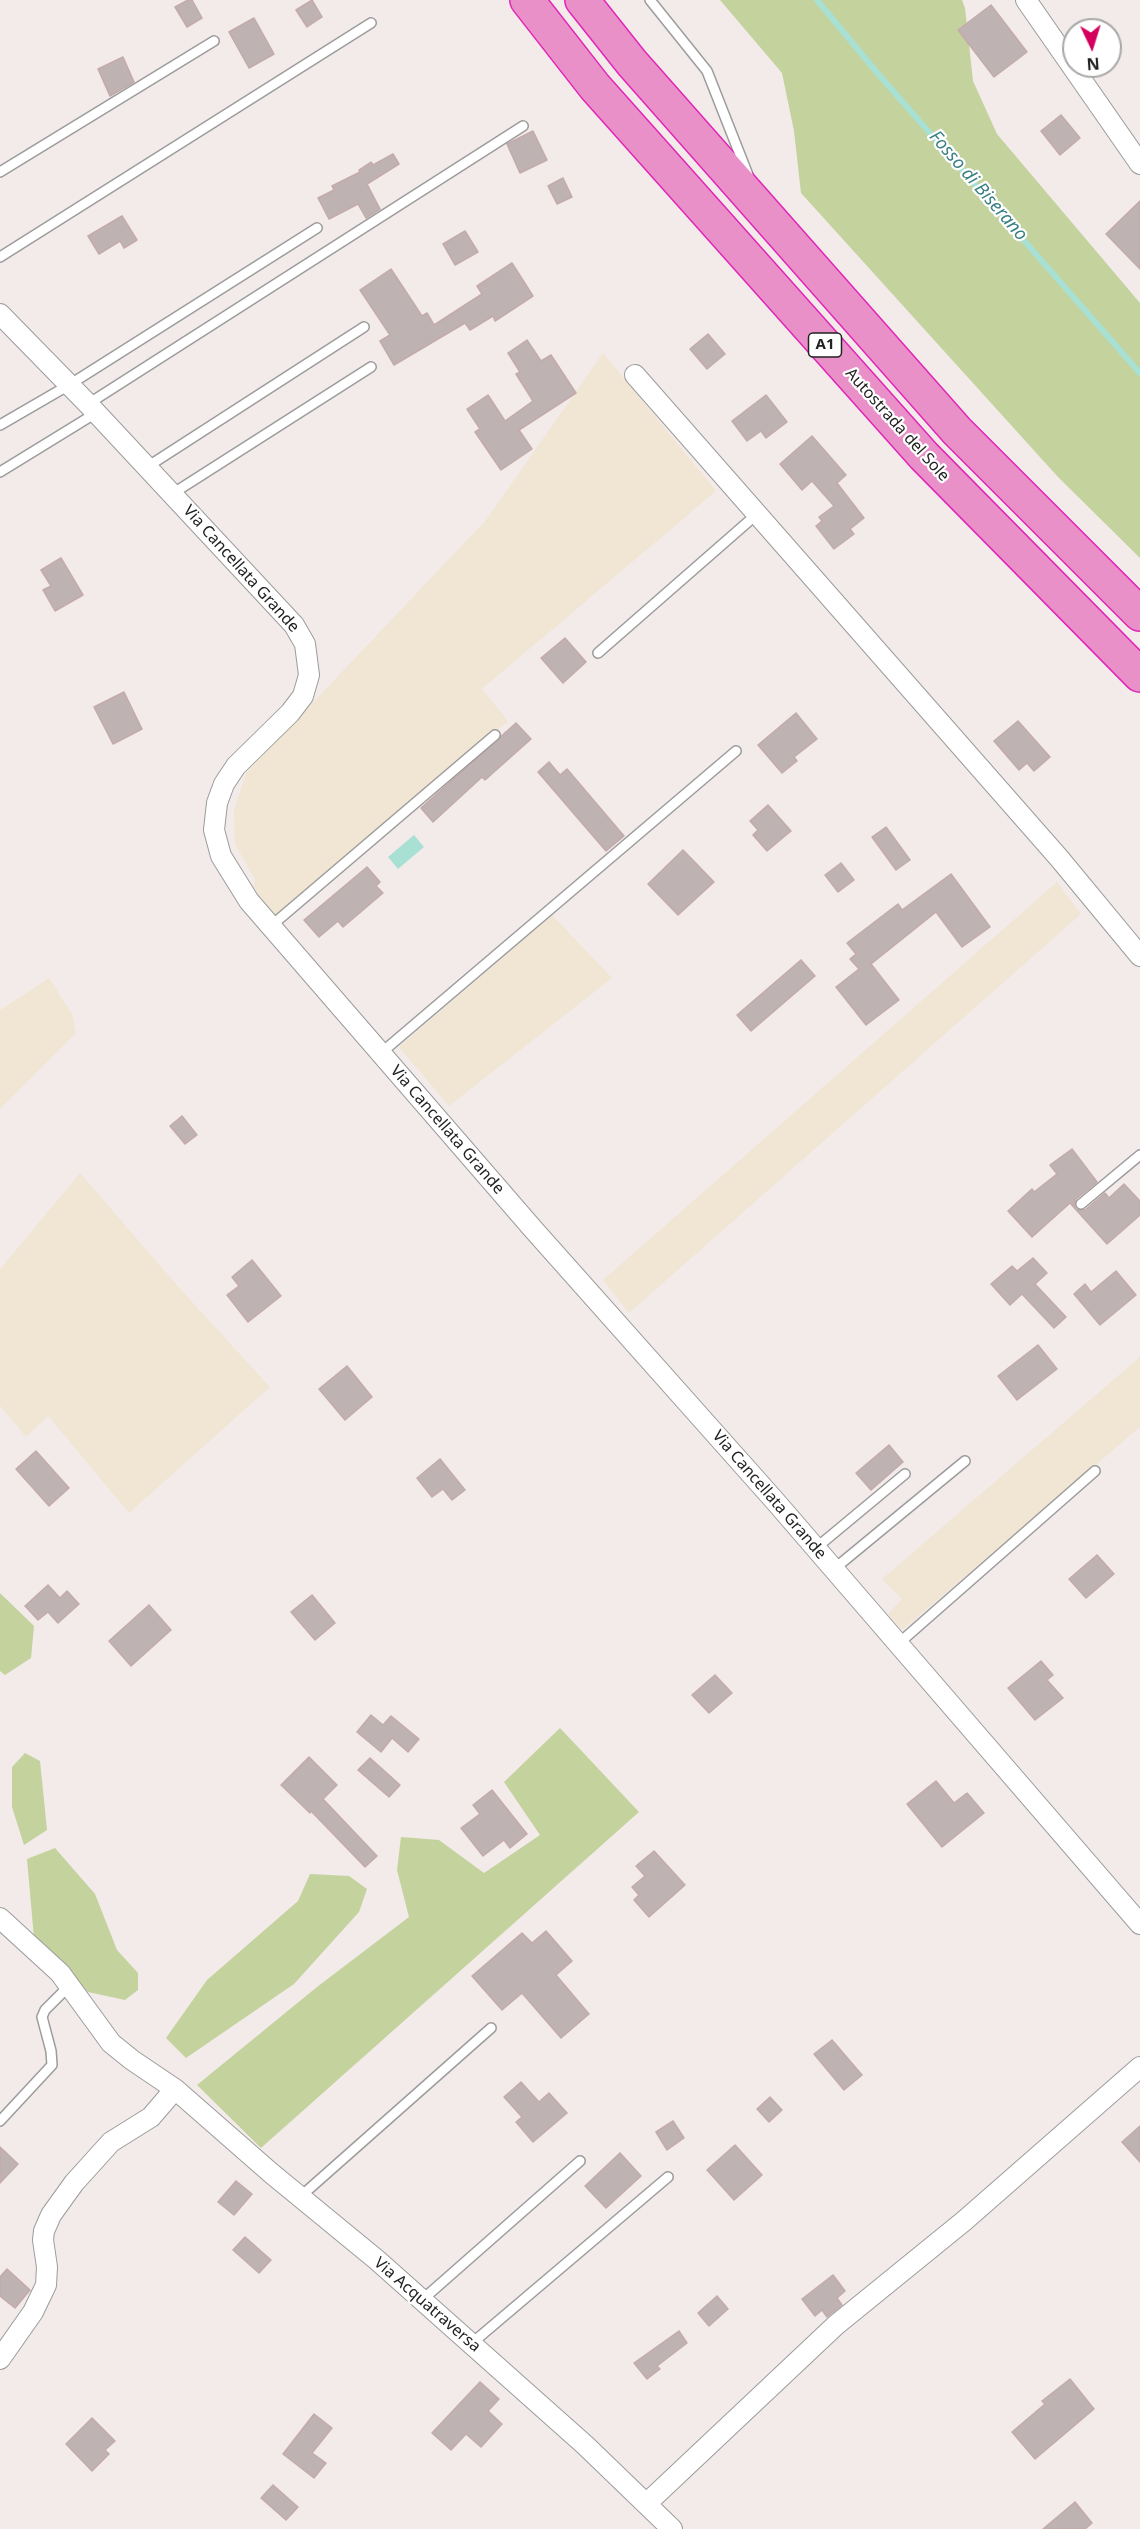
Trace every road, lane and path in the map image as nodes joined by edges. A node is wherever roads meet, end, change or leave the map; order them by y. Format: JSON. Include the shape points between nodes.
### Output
{"nodes":[{"id":1,"x":527,"y":0,"type":"edge"},
{"id":2,"x":582,"y":0,"type":"edge"},
{"id":3,"x":650,"y":0,"type":"edge"},
{"id":4,"x":1026,"y":0,"type":"edge"},
{"id":5,"x":371,"y":24,"type":"dead end"},
{"id":6,"x":214,"y":41,"type":"dead end"},
{"id":7,"x":524,"y":126,"type":"dead end"},
{"id":8,"x":1140,"y":164,"type":"edge"},
{"id":9,"x":0,"y":172,"type":"edge"},
{"id":10,"x":762,"y":210,"type":"junction"},
{"id":11,"x":317,"y":228,"type":"dead end"},
{"id":12,"x":0,"y":257,"type":"edge"},
{"id":13,"x":0,"y":314,"type":"edge"},
{"id":14,"x":364,"y":327,"type":"dead end"},
{"id":15,"x":370,"y":367,"type":"dead end"},
{"id":16,"x":635,"y":375,"type":"dead end"},
{"id":17,"x":69,"y":385,"type":"junction"},
{"id":18,"x":92,"y":409,"type":"junction"},
{"id":19,"x":0,"y":425,"type":"edge"},
{"id":20,"x":147,"y":467,"type":"junction"},
{"id":21,"x":0,"y":472,"type":"edge"},
{"id":22,"x":172,"y":494,"type":"junction"},
{"id":23,"x":757,"y":514,"type":"junction"},
{"id":24,"x":1140,"y":614,"type":"edge"},
{"id":25,"x":598,"y":653,"type":"dead end"},
{"id":26,"x":1140,"y":675,"type":"edge"},
{"id":27,"x":495,"y":735,"type":"dead end"},
{"id":28,"x":736,"y":751,"type":"dead end"},
{"id":29,"x":271,"y":926,"type":"junction"},
{"id":30,"x":1140,"y":956,"type":"edge"},
{"id":31,"x":381,"y":1053,"type":"junction"},
{"id":32,"x":1140,"y":1155,"type":"edge"},
{"id":33,"x":1081,"y":1204,"type":"dead end"},
{"id":34,"x":965,"y":1461,"type":"dead end"},
{"id":35,"x":1095,"y":1471,"type":"dead end"},
{"id":36,"x":905,"y":1474,"type":"dead end"},
{"id":37,"x":816,"y":1548,"type":"junction"},
{"id":38,"x":834,"y":1569,"type":"junction"},
{"id":39,"x":898,"y":1644,"type":"junction"},
{"id":40,"x":1140,"y":1924,"type":"edge"},
{"id":41,"x":2,"y":1925,"type":"edge"},
{"id":42,"x":70,"y":1985,"type":"junction"},
{"id":43,"x":491,"y":2028,"type":"dead end"},
{"id":44,"x":1140,"y":2067,"type":"edge"},
{"id":45,"x":175,"y":2089,"type":"junction"},
{"id":46,"x":0,"y":2121,"type":"edge"},
{"id":47,"x":580,"y":2161,"type":"dead end"},
{"id":48,"x":668,"y":2177,"type":"dead end"},
{"id":49,"x":300,"y":2197,"type":"junction"},
{"id":50,"x":422,"y":2300,"type":"junction"},
{"id":51,"x":471,"y":2344,"type":"junction"},
{"id":52,"x":0,"y":2359,"type":"edge"},
{"id":53,"x":646,"y":2504,"type":"junction"},
{"id":54,"x":672,"y":2529,"type":"edge"}],
"edges":[{"from":1,"to":26,"type":"highway","name":"Autostrada del Sole","number":"A1","via":[[595,87],[916,448]]},
{"from":2,"to":10,"type":"highway","number":"A1","via":[[632,63]]},
{"from":3,"to":10,"type":"lane","via":[[707,71]]},
{"from":4,"to":8,"type":"street"},
{"from":5,"to":12,"type":"lane"},
{"from":6,"to":9,"type":"lane"},
{"from":7,"to":18,"type":"lane"},
{"from":10,"to":24,"type":"highway","number":"A1","via":[[957,431]]},
{"from":11,"to":17,"type":"lane"},
{"from":13,"to":17,"type":"street","name":"Via Cancellata Grande"},
{"from":14,"to":20,"type":"lane"},
{"from":15,"to":22,"type":"lane"},
{"from":16,"to":23,"type":"street"},
{"from":17,"to":18,"type":"street","name":"Via Cancellata Grande"},
{"from":17,"to":19,"type":"lane"},
{"from":18,"to":20,"type":"street","name":"Via Cancellata Grande"},
{"from":18,"to":21,"type":"lane"},
{"from":20,"to":22,"type":"street","name":"Via Cancellata Grande"},
{"from":22,"to":29,"type":"street","name":"Via Cancellata Grande","via":[[294,625],[308,654],[309,675],[303,696],[236,766],[224,783],[215,812],[215,839],[221,856],[249,901]]},
{"from":23,"to":25,"type":"lane"},
{"from":23,"to":30,"type":"street"},
{"from":27,"to":29,"type":"lane"},
{"from":28,"to":31,"type":"lane"},
{"from":29,"to":31,"type":"street","name":"Via Cancellata Grande"},
{"from":31,"to":37,"type":"street","name":"Via Cancellata Grande"},
{"from":32,"to":33,"type":"lane"},
{"from":34,"to":38,"type":"lane"},
{"from":35,"to":39,"type":"lane"},
{"from":36,"to":37,"type":"lane"},
{"from":37,"to":38,"type":"street","name":"Via Cancellata Grande"},
{"from":38,"to":39,"type":"street","name":"Via Cancellata Grande"},
{"from":39,"to":40,"type":"street","name":"Via Cancellata Grande"},
{"from":41,"to":42,"type":"street","name":"Via Acquatraversa"},
{"from":42,"to":45,"type":"street","name":"Via Acquatraversa","via":[[111,2043]]},
{"from":42,"to":46,"type":"lane","via":[[42,2017],[52,2065]]},
{"from":43,"to":49,"type":"lane"},
{"from":44,"to":53,"type":"street","via":[[964,2222],[836,2325]]},
{"from":45,"to":49,"type":"street","name":"Via Acquatraversa"},
{"from":45,"to":52,"type":"street","via":[[151,2116],[111,2142],[51,2215],[43,2240],[46,2285],[33,2312]]},
{"from":47,"to":50,"type":"lane"},
{"from":48,"to":51,"type":"lane"},
{"from":49,"to":50,"type":"street","name":"Via Acquatraversa"},
{"from":50,"to":51,"type":"street","name":"Via Acquatraversa"},
{"from":51,"to":53,"type":"street","name":"Via Acquatraversa"},
{"from":53,"to":54,"type":"street","name":"Via Acquatraversa"}]}
